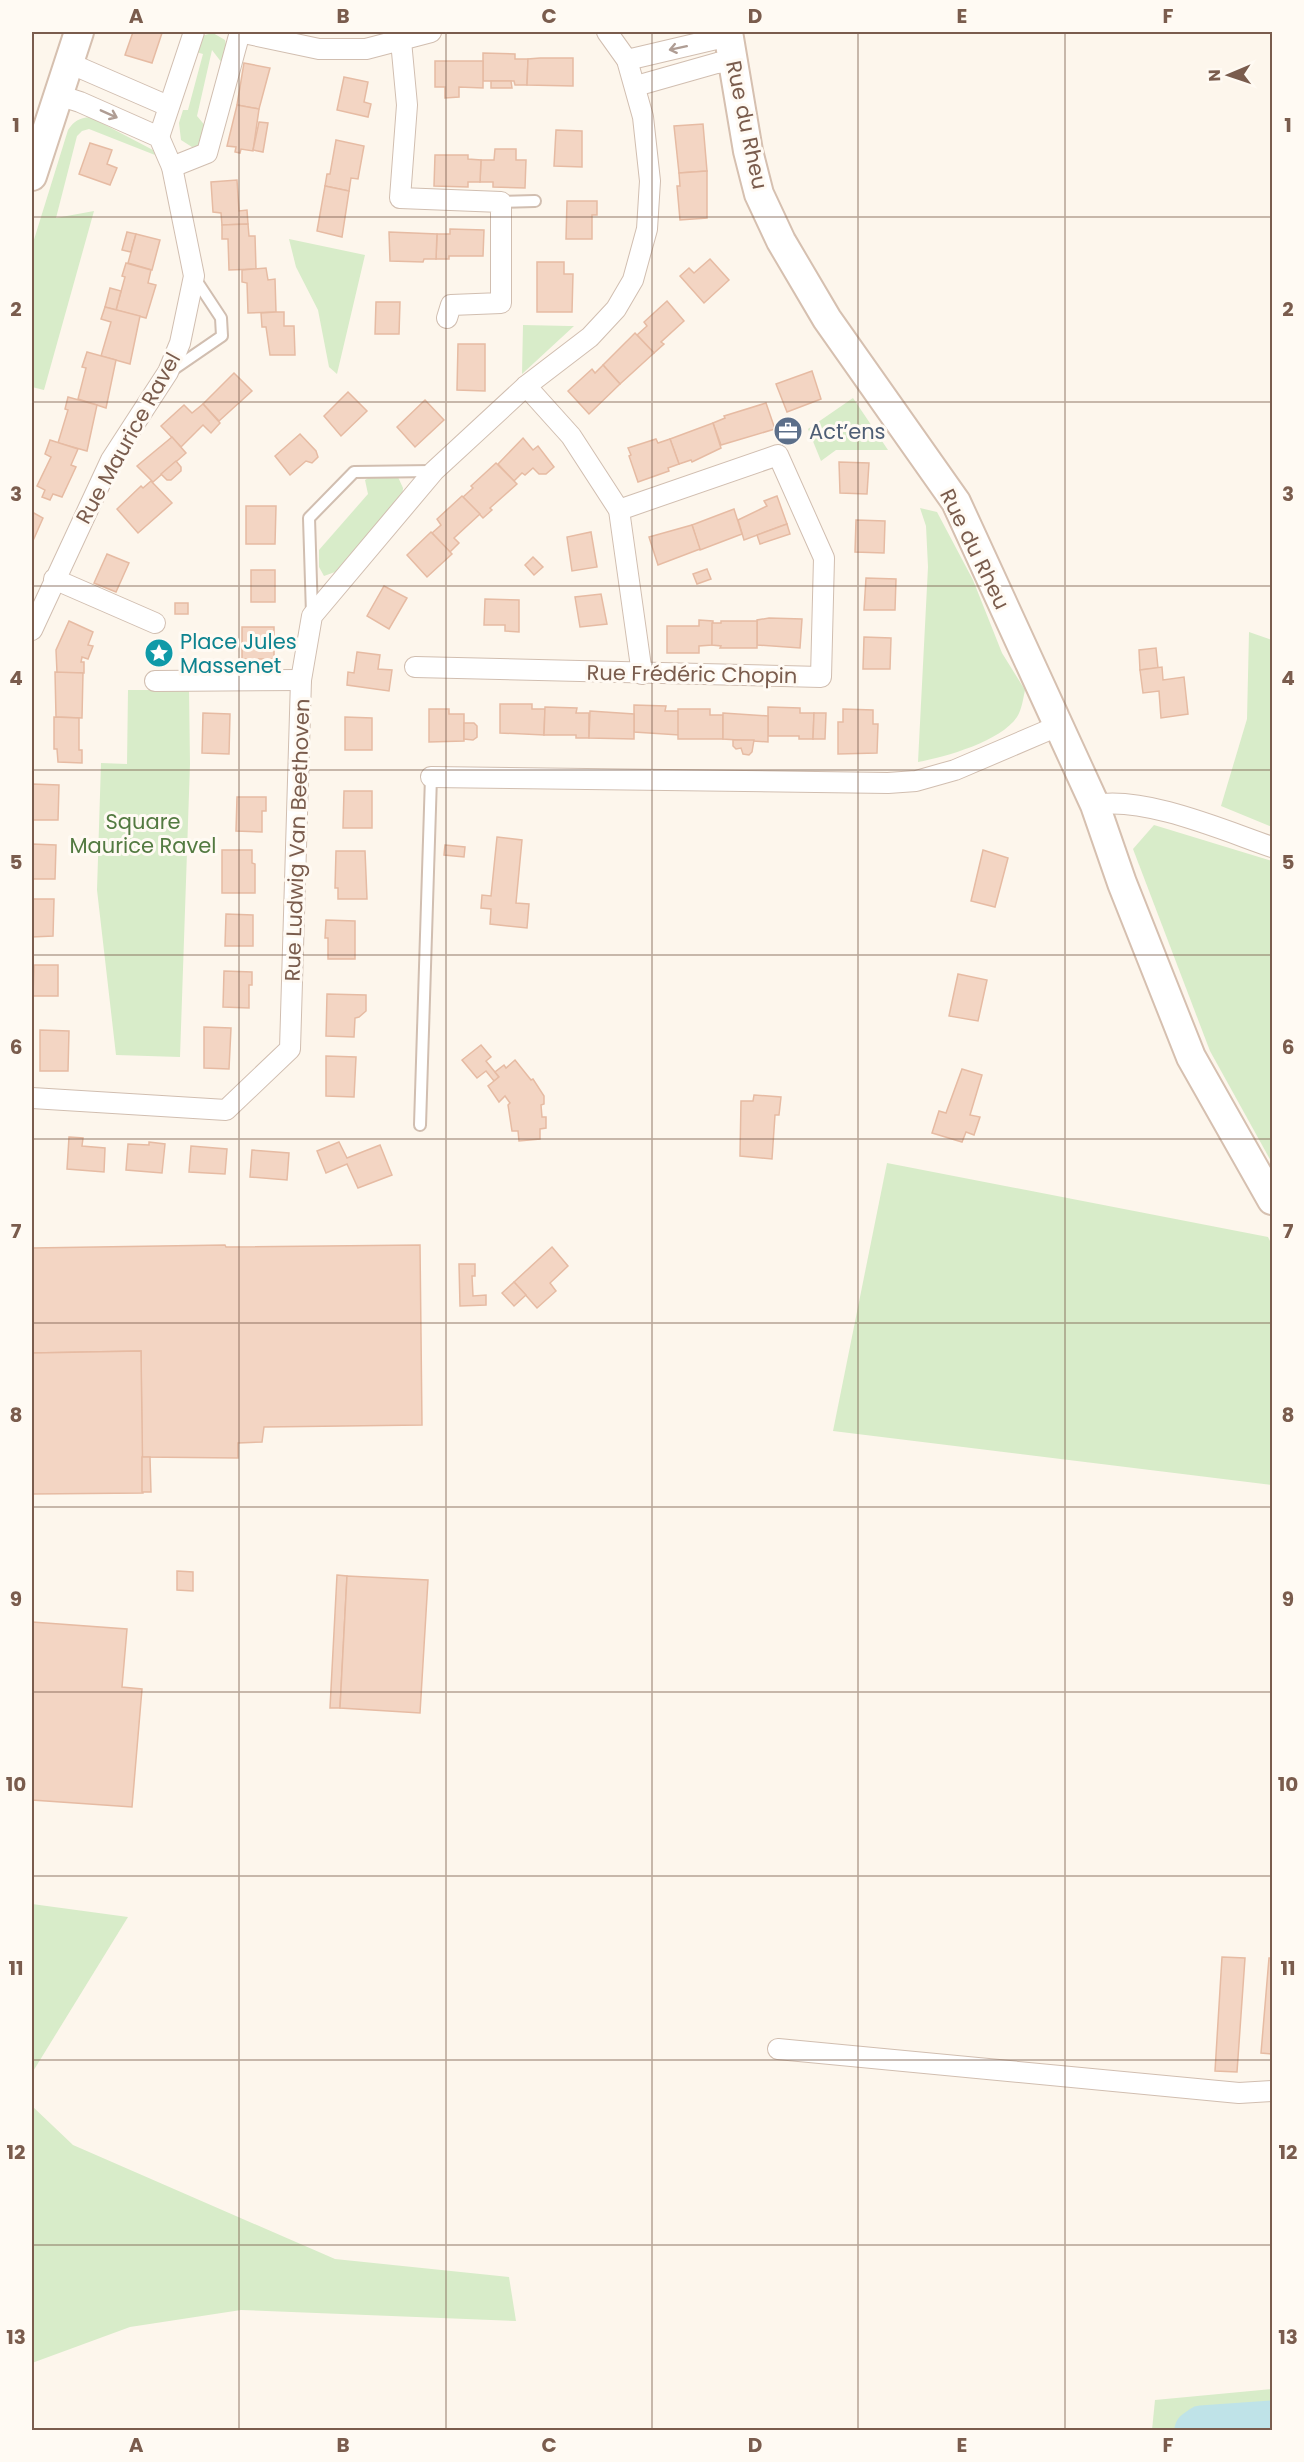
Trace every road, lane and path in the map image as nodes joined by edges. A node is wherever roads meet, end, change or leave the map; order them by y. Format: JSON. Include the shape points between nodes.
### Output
{"nodes":[{"id":1,"x":79,"y":32,"type":"edge"},
{"id":2,"x":194,"y":32,"type":"edge"},
{"id":3,"x":240,"y":32,"type":"edge"},
{"id":4,"x":431,"y":32,"type":"edge"},
{"id":5,"x":607,"y":32,"type":"edge"},
{"id":6,"x":401,"y":41,"type":"junction"},
{"id":7,"x":730,"y":43,"type":"edge"},
{"id":8,"x":627,"y":60,"type":"junction"},
{"id":9,"x":69,"y":63,"type":"junction"},
{"id":10,"x":636,"y":86,"type":"junction"},
{"id":11,"x":58,"y":95,"type":"junction"},
{"id":12,"x":168,"y":106,"type":"junction"},
{"id":13,"x":159,"y":136,"type":"junction"},
{"id":14,"x":172,"y":167,"type":"junction"},
{"id":15,"x":32,"y":176,"type":"edge"},
{"id":16,"x":535,"y":201,"type":"dead end"},
{"id":17,"x":501,"y":202,"type":"junction"},
{"id":18,"x":194,"y":276,"type":"junction"},
{"id":19,"x":447,"y":318,"type":"dead end"},
{"id":20,"x":168,"y":372,"type":"junction"},
{"id":21,"x":526,"y":386,"type":"junction"},
{"id":22,"x":434,"y":471,"type":"junction"},
{"id":23,"x":619,"y":510,"type":"junction"},
{"id":24,"x":54,"y":579,"type":"junction"},
{"id":25,"x":312,"y":616,"type":"junction"},
{"id":26,"x":155,"y":623,"type":"dead end"},
{"id":27,"x":32,"y":630,"type":"edge"},
{"id":28,"x":415,"y":667,"type":"dead end"},
{"id":29,"x":642,"y":674,"type":"junction"},
{"id":30,"x":302,"y":680,"type":"junction"},
{"id":31,"x":155,"y":681,"type":"dead end"},
{"id":32,"x":1058,"y":726,"type":"junction"},
{"id":33,"x":430,"y":777,"type":"joint"},
{"id":34,"x":1095,"y":805,"type":"junction"},
{"id":35,"x":1272,"y":847,"type":"edge"},
{"id":36,"x":32,"y":1098,"type":"edge"},
{"id":37,"x":420,"y":1125,"type":"dead end"},
{"id":38,"x":1272,"y":1200,"type":"edge"},
{"id":39,"x":778,"y":2049,"type":"dead end"},
{"id":40,"x":1272,"y":2091,"type":"edge"}],
"edges":[{"from":1,"to":9,"type":"street"},
{"from":2,"to":12,"type":"street"},
{"from":3,"to":6,"type":"street","via":[[319,49],[366,49]]},
{"from":3,"to":14,"type":"street","via":[[207,153]]},
{"from":4,"to":6,"type":"street"},
{"from":5,"to":8,"type":"street"},
{"from":6,"to":17,"type":"street","via":[[407,105],[400,198]]},
{"from":7,"to":8,"type":"street","one_way":true},
{"from":7,"to":10,"type":"street"},
{"from":7,"to":32,"type":"street","name":"Rue du Rheu","via":[[748,151],[781,241],[827,319],[956,502]]},
{"from":8,"to":10,"type":"street"},
{"from":9,"to":11,"type":"street"},
{"from":9,"to":12,"type":"street"},
{"from":10,"to":21,"type":"street","via":[[650,181],[647,229],[633,280],[616,309],[590,337]]},
{"from":11,"to":13,"type":"street","one_way":true},
{"from":11,"to":15,"type":"street"},
{"from":12,"to":13,"type":"street"},
{"from":13,"to":14,"type":"street","name":"Rue Maurice Ravel"},
{"from":14,"to":18,"type":"street","name":"Rue Maurice Ravel"},
{"from":16,"to":17,"type":"lane"},
{"from":17,"to":19,"type":"street","via":[[501,303],[452,305]]},
{"from":18,"to":20,"type":"street","name":"Rue Maurice Ravel","via":[[180,343]]},
{"from":18,"to":20,"type":"lane","via":[[220,318],[222,336]]},
{"from":20,"to":24,"type":"street","name":"Rue Maurice Ravel","via":[[111,460]]},
{"from":21,"to":22,"type":"street"},
{"from":21,"to":23,"type":"street","via":[[571,436]]},
{"from":22,"to":25,"type":"street"},
{"from":22,"to":25,"type":"lane","via":[[354,472],[309,518]]},
{"from":23,"to":29,"type":"street"},
{"from":23,"to":29,"type":"street","name":"Rue Frédéric Chopin","via":[[778,455],[824,558],[821,677]]},
{"from":24,"to":26,"type":"street"},
{"from":24,"to":27,"type":"street","name":"Rue Maurice Ravel"},
{"from":25,"to":30,"type":"street","name":"Rue Ludwig Van Beethoven"},
{"from":28,"to":29,"type":"street","name":"Rue Frédéric Chopin"},
{"from":30,"to":31,"type":"street"},
{"from":30,"to":36,"type":"street","name":"Rue Ludwig Van Beethoven","via":[[290,1049],[226,1110]]},
{"from":32,"to":33,"type":"street","via":[[955,770],[916,781]]},
{"from":32,"to":34,"type":"street","name":"Rue du Rheu"},
{"from":33,"to":37,"type":"lane"},
{"from":34,"to":35,"type":"street","via":[[1109,802],[1159,810]]},
{"from":34,"to":38,"type":"street","name":"Rue du Rheu","via":[[1191,1057]]},
{"from":39,"to":40,"type":"street","via":[[1239,2093]]}]}
